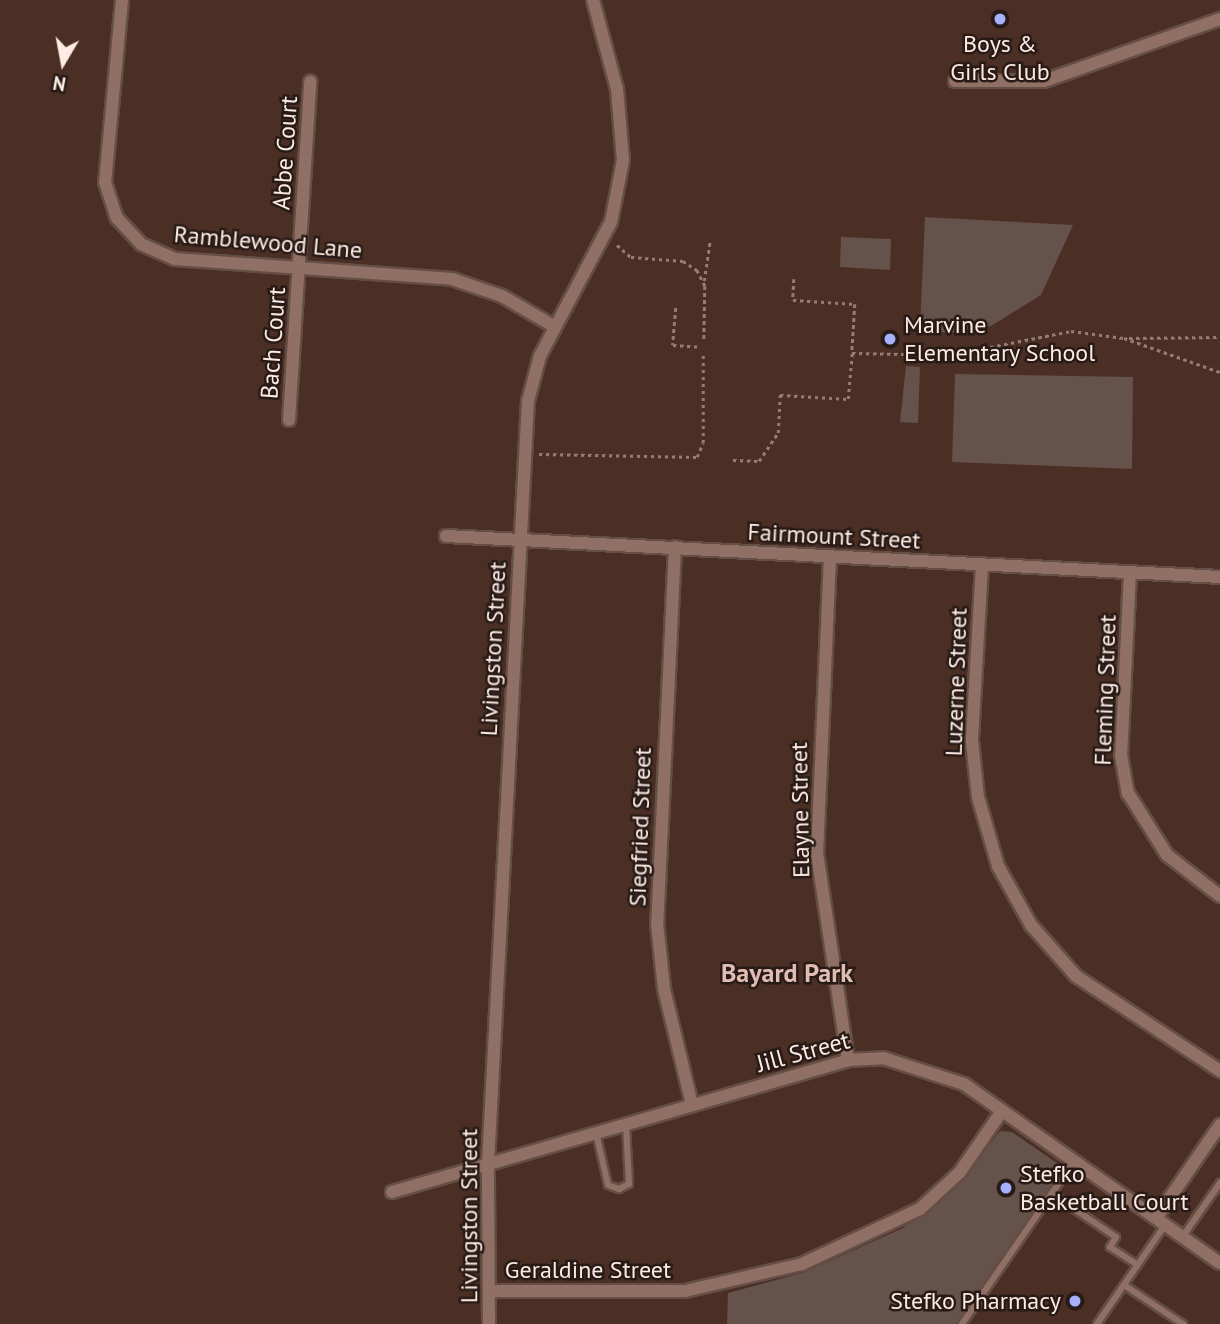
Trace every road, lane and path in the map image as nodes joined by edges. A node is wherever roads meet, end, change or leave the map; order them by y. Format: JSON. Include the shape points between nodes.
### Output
{"nodes":[{"id":1,"x":122,"y":0,"type":"edge"},
{"id":2,"x":593,"y":0,"type":"edge"},
{"id":3,"x":1220,"y":19,"type":"edge"},
{"id":4,"x":955,"y":81,"type":"dead end"},
{"id":5,"x":310,"y":82,"type":"dead end"},
{"id":6,"x":710,"y":241,"type":"dead end"},
{"id":7,"x":617,"y":245,"type":"dead end"},
{"id":8,"x":299,"y":267,"type":"junction"},
{"id":9,"x":794,"y":279,"type":"dead end"},
{"id":10,"x":704,"y":281,"type":"junction"},
{"id":11,"x":676,"y":308,"type":"dead end"},
{"id":12,"x":555,"y":327,"type":"junction"},
{"id":13,"x":1220,"y":337,"type":"edge"},
{"id":14,"x":1124,"y":338,"type":"junction"},
{"id":15,"x":704,"y":341,"type":"dead end"},
{"id":16,"x":699,"y":347,"type":"dead end"},
{"id":17,"x":703,"y":353,"type":"dead end"},
{"id":18,"x":852,"y":353,"type":"junction"},
{"id":19,"x":1220,"y":372,"type":"edge"},
{"id":20,"x":289,"y":420,"type":"dead end"},
{"id":21,"x":539,"y":454,"type":"dead end"},
{"id":22,"x":733,"y":460,"type":"dead end"},
{"id":23,"x":446,"y":536,"type":"dead end"},
{"id":24,"x":519,"y":540,"type":"junction"},
{"id":25,"x":675,"y":547,"type":"junction"},
{"id":26,"x":830,"y":557,"type":"junction"},
{"id":27,"x":982,"y":565,"type":"junction"},
{"id":28,"x":1130,"y":573,"type":"junction"},
{"id":29,"x":1220,"y":578,"type":"edge"},
{"id":30,"x":1220,"y":897,"type":"edge"},
{"id":31,"x":848,"y":1060,"type":"junction"},
{"id":32,"x":1220,"y":1071,"type":"edge"},
{"id":33,"x":692,"y":1105,"type":"junction"},
{"id":34,"x":1002,"y":1111,"type":"junction"},
{"id":35,"x":625,"y":1124,"type":"junction"},
{"id":36,"x":1220,"y":1125,"type":"edge"},
{"id":37,"x":596,"y":1133,"type":"junction"},
{"id":38,"x":1074,"y":1161,"type":"junction"},
{"id":39,"x":488,"y":1164,"type":"junction"},
{"id":40,"x":1220,"y":1183,"type":"edge"},
{"id":41,"x":392,"y":1192,"type":"dead end"},
{"id":42,"x":1052,"y":1194,"type":"junction"},
{"id":43,"x":1161,"y":1221,"type":"junction"},
{"id":44,"x":1183,"y":1237,"type":"junction"},
{"id":45,"x":1220,"y":1263,"type":"edge"},
{"id":46,"x":1138,"y":1265,"type":"junction"},
{"id":47,"x":1124,"y":1284,"type":"junction"},
{"id":48,"x":491,"y":1291,"type":"junction"},
{"id":49,"x":489,"y":1324,"type":"edge"},
{"id":50,"x":962,"y":1324,"type":"edge"},
{"id":51,"x":1097,"y":1324,"type":"edge"},
{"id":52,"x":1184,"y":1324,"type":"edge"}],
"edges":[{"from":1,"to":8,"type":"street","name":"Ramblewood Lane","via":[[105,182],[117,218],[141,244],[175,259]]},
{"from":2,"to":12,"type":"street","name":"Livingston Street","via":[[620,109],[621,180],[607,233]]},
{"from":3,"to":4,"type":"street","via":[[1044,81]]},
{"from":5,"to":8,"type":"street","name":"Abbe Court"},
{"from":6,"to":10,"type":"path"},
{"from":7,"to":10,"type":"path","via":[[631,257],[687,262]]},
{"from":8,"to":12,"type":"street","name":"Ramblewood Lane","via":[[452,279],[502,296]]},
{"from":8,"to":20,"type":"street","name":"Bach Court"},
{"from":9,"to":18,"type":"path","via":[[793,300],[855,304]]},
{"from":10,"to":15,"type":"path"},
{"from":11,"to":16,"type":"path","via":[[673,345]]},
{"from":12,"to":24,"type":"street","name":"Livingston Street","via":[[529,394]]},
{"from":13,"to":14,"type":"path"},
{"from":14,"to":18,"type":"path","via":[[1049,331],[949,355]]},
{"from":14,"to":19,"type":"path"},
{"from":17,"to":21,"type":"path","via":[[703,443],[697,457]]},
{"from":18,"to":22,"type":"path","via":[[848,399],[780,395],[779,433],[759,461]]},
{"from":23,"to":24,"type":"street","name":"Fairmount Street"},
{"from":24,"to":25,"type":"street","name":"Fairmount Street"},
{"from":24,"to":39,"type":"street","name":"Livingston Street"},
{"from":25,"to":26,"type":"street","name":"Fairmount Street"},
{"from":25,"to":33,"type":"street","name":"Siegfried Street","via":[[657,923],[664,989]]},
{"from":26,"to":27,"type":"street","name":"Fairmount Street"},
{"from":26,"to":31,"type":"street","name":"Elayne Street","via":[[817,853]]},
{"from":27,"to":28,"type":"street","name":"Fairmount Street"},
{"from":27,"to":32,"type":"street","name":"Luzerne Street","via":[[972,741],[978,797],[998,866],[1031,925],[1076,976]]},
{"from":28,"to":29,"type":"street","name":"Fairmount Street"},
{"from":28,"to":30,"type":"street","name":"Fleming Street","via":[[1121,755],[1128,793],[1167,855]]},
{"from":31,"to":33,"type":"street","name":"Jill Street"},
{"from":31,"to":34,"type":"street","name":"Jill Street","via":[[924,1066]]},
{"from":33,"to":35,"type":"street","name":"Jill Street"},
{"from":34,"to":38,"type":"street","name":"Jill Street"},
{"from":34,"to":48,"type":"street","name":"Geraldine Street","via":[[960,1171],[920,1209],[802,1264],[685,1291]]},
{"from":35,"to":37,"type":"street","name":"Jill Street"},
{"from":35,"to":37,"type":"lane","via":[[629,1184],[619,1189],[608,1185]]},
{"from":36,"to":43,"type":"street"},
{"from":37,"to":39,"type":"street","name":"Jill Street"},
{"from":38,"to":42,"type":"lane"},
{"from":38,"to":43,"type":"street","name":"Jill Street"},
{"from":39,"to":41,"type":"street","name":"Jill Street"},
{"from":39,"to":48,"type":"street","name":"Livingston Street"},
{"from":40,"to":44,"type":"lane"},
{"from":42,"to":46,"type":"lane","via":[[1116,1237],[1110,1247]]},
{"from":42,"to":50,"type":"lane"},
{"from":43,"to":44,"type":"street","name":"Jill Street"},
{"from":43,"to":46,"type":"lane"},
{"from":44,"to":45,"type":"street","name":"Jill Street"},
{"from":46,"to":47,"type":"lane"},
{"from":47,"to":51,"type":"lane"},
{"from":47,"to":52,"type":"lane"},
{"from":48,"to":49,"type":"street","name":"Livingston Street"}]}
